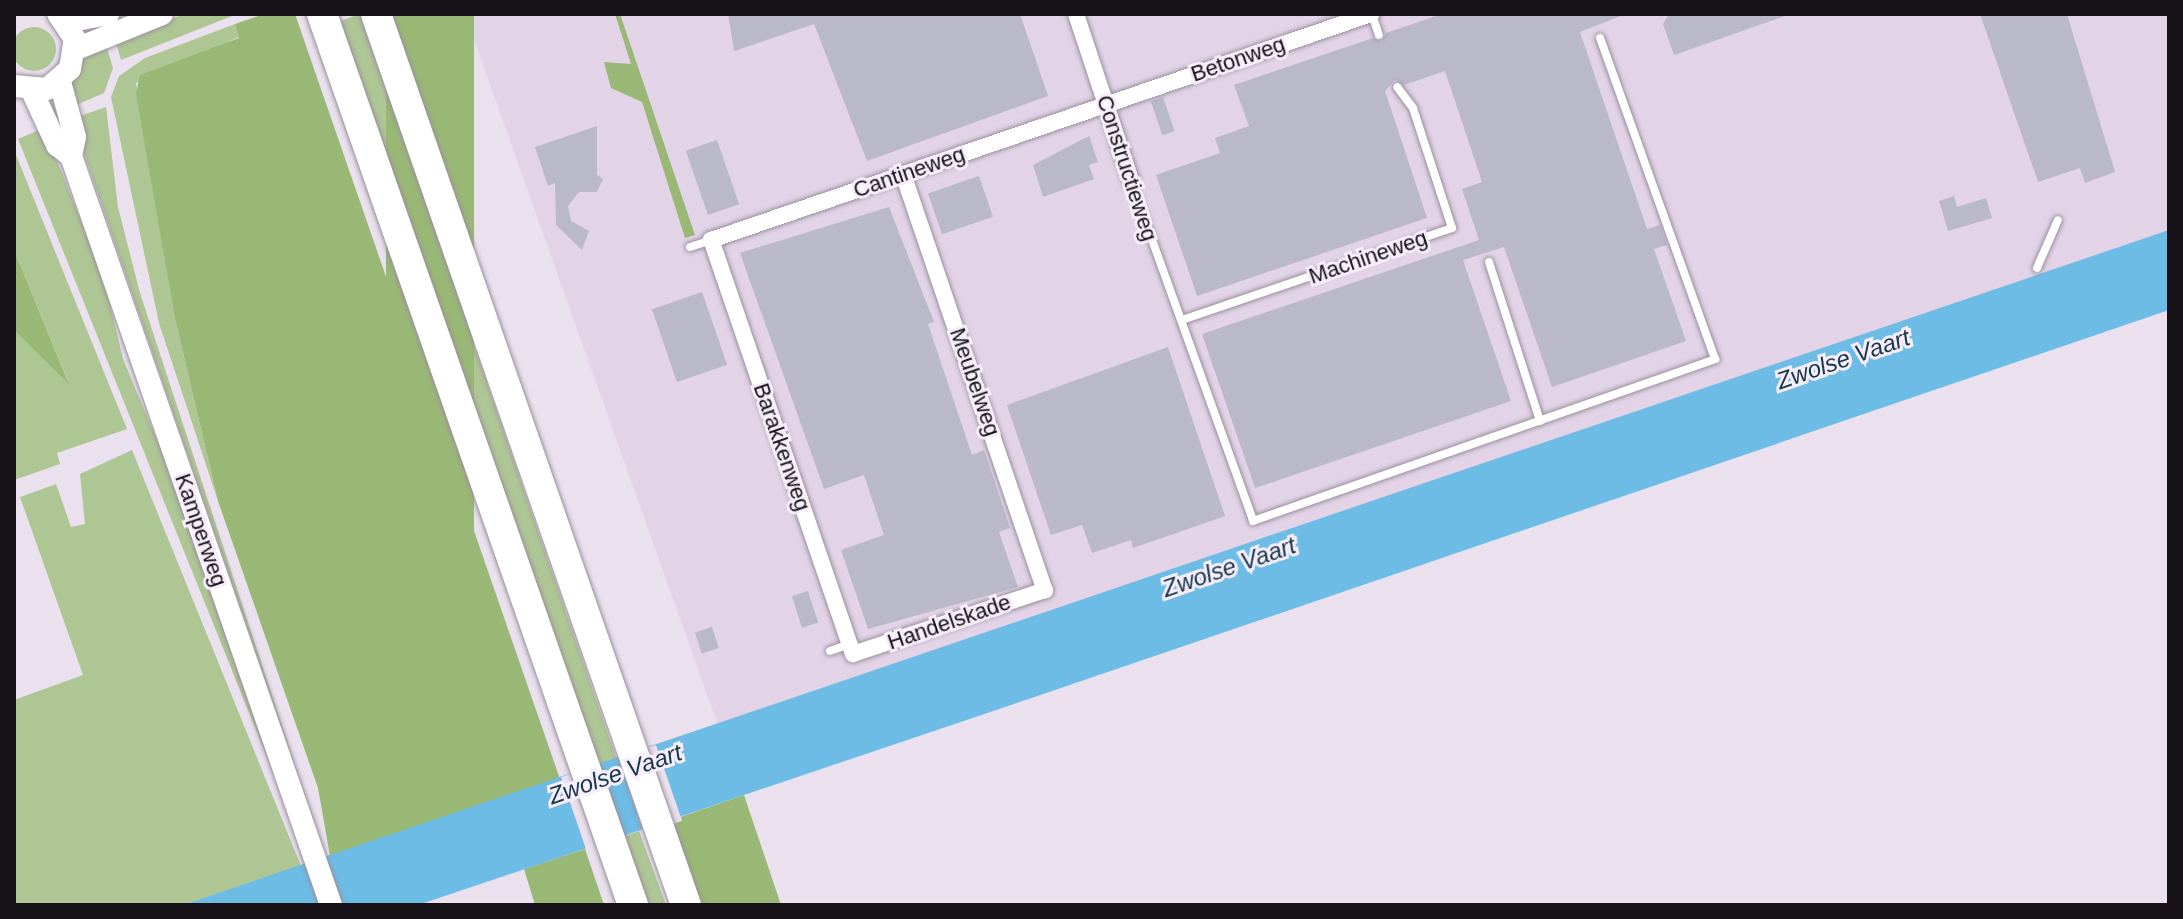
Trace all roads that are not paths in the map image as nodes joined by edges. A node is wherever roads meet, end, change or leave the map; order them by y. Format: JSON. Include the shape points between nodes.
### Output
{"nodes":[{"id":1,"x":108,"y":14,"type":"edge"},
{"id":2,"x":162,"y":14,"type":"edge"},
{"id":3,"x":376,"y":14,"type":"edge"},
{"id":4,"x":1076,"y":14,"type":"edge"},
{"id":5,"x":1371,"y":14,"type":"edge"},
{"id":6,"x":322,"y":16,"type":"edge"},
{"id":7,"x":62,"y":18,"type":"edge"},
{"id":8,"x":1379,"y":35,"type":"dead end"},
{"id":9,"x":1600,"y":38,"type":"dead end"},
{"id":10,"x":76,"y":49,"type":"junction"},
{"id":11,"x":60,"y":82,"type":"junction"},
{"id":12,"x":1397,"y":87,"type":"dead end"},
{"id":13,"x":23,"y":88,"type":"edge"},
{"id":14,"x":1106,"y":105,"type":"junction"},
{"id":15,"x":71,"y":156,"type":"junction"},
{"id":16,"x":903,"y":174,"type":"junction"},
{"id":17,"x":1132,"y":183,"type":"joint"},
{"id":18,"x":2058,"y":220,"type":"dead end"},
{"id":19,"x":711,"y":240,"type":"junction"},
{"id":20,"x":690,"y":247,"type":"dead end"},
{"id":21,"x":1489,"y":262,"type":"dead end"},
{"id":22,"x":2037,"y":268,"type":"dead end"},
{"id":23,"x":1185,"y":319,"type":"junction"},
{"id":24,"x":1540,"y":421,"type":"junction"},
{"id":25,"x":1045,"y":590,"type":"joint"},
{"id":26,"x":851,"y":649,"type":"junction"},
{"id":27,"x":830,"y":651,"type":"dead end"},
{"id":28,"x":630,"y":897,"type":"edge"},
{"id":29,"x":331,"y":905,"type":"edge"},
{"id":30,"x":686,"y":905,"type":"edge"}],
"edges":[{"from":1,"to":7,"type":"main road"},
{"from":2,"to":10,"type":"main road"},
{"from":3,"to":30,"type":"highway"},
{"from":4,"to":14,"type":"street","name":"Constructieweg"},
{"from":5,"to":8,"type":"lane"},
{"from":5,"to":14,"type":"street","name":"Betonweg"},
{"from":6,"to":28,"type":"highway"},
{"from":7,"to":10,"type":"main road"},
{"from":9,"to":24,"type":"lane","via":[[1715,359]]},
{"from":10,"to":11,"type":"main road"},
{"from":11,"to":13,"type":"main road"},
{"from":11,"to":15,"type":"main road","name":"Kamperweg","via":[[75,137]]},
{"from":12,"to":23,"type":"lane","name":"Machineweg","via":[[1413,108],[1452,228]]},
{"from":13,"to":15,"type":"main road","name":"Kamperweg","via":[[57,145]]},
{"from":14,"to":16,"type":"street","name":"Cantineweg"},
{"from":14,"to":17,"type":"street","name":"Constructieweg"},
{"from":15,"to":29,"type":"main road","name":"Kamperweg"},
{"from":16,"to":19,"type":"street","name":"Cantineweg"},
{"from":16,"to":25,"type":"street","name":"Meubelweg"},
{"from":17,"to":23,"type":"lane","name":"Constructieweg"},
{"from":18,"to":22,"type":"lane"},
{"from":19,"to":20,"type":"lane"},
{"from":19,"to":26,"type":"street","name":"Barakkenweg"},
{"from":21,"to":24,"type":"lane"},
{"from":23,"to":24,"type":"lane","name":"Constructieweg","via":[[1253,521]]},
{"from":25,"to":26,"type":"street","name":"Handelskade"},
{"from":26,"to":27,"type":"lane"}]}
